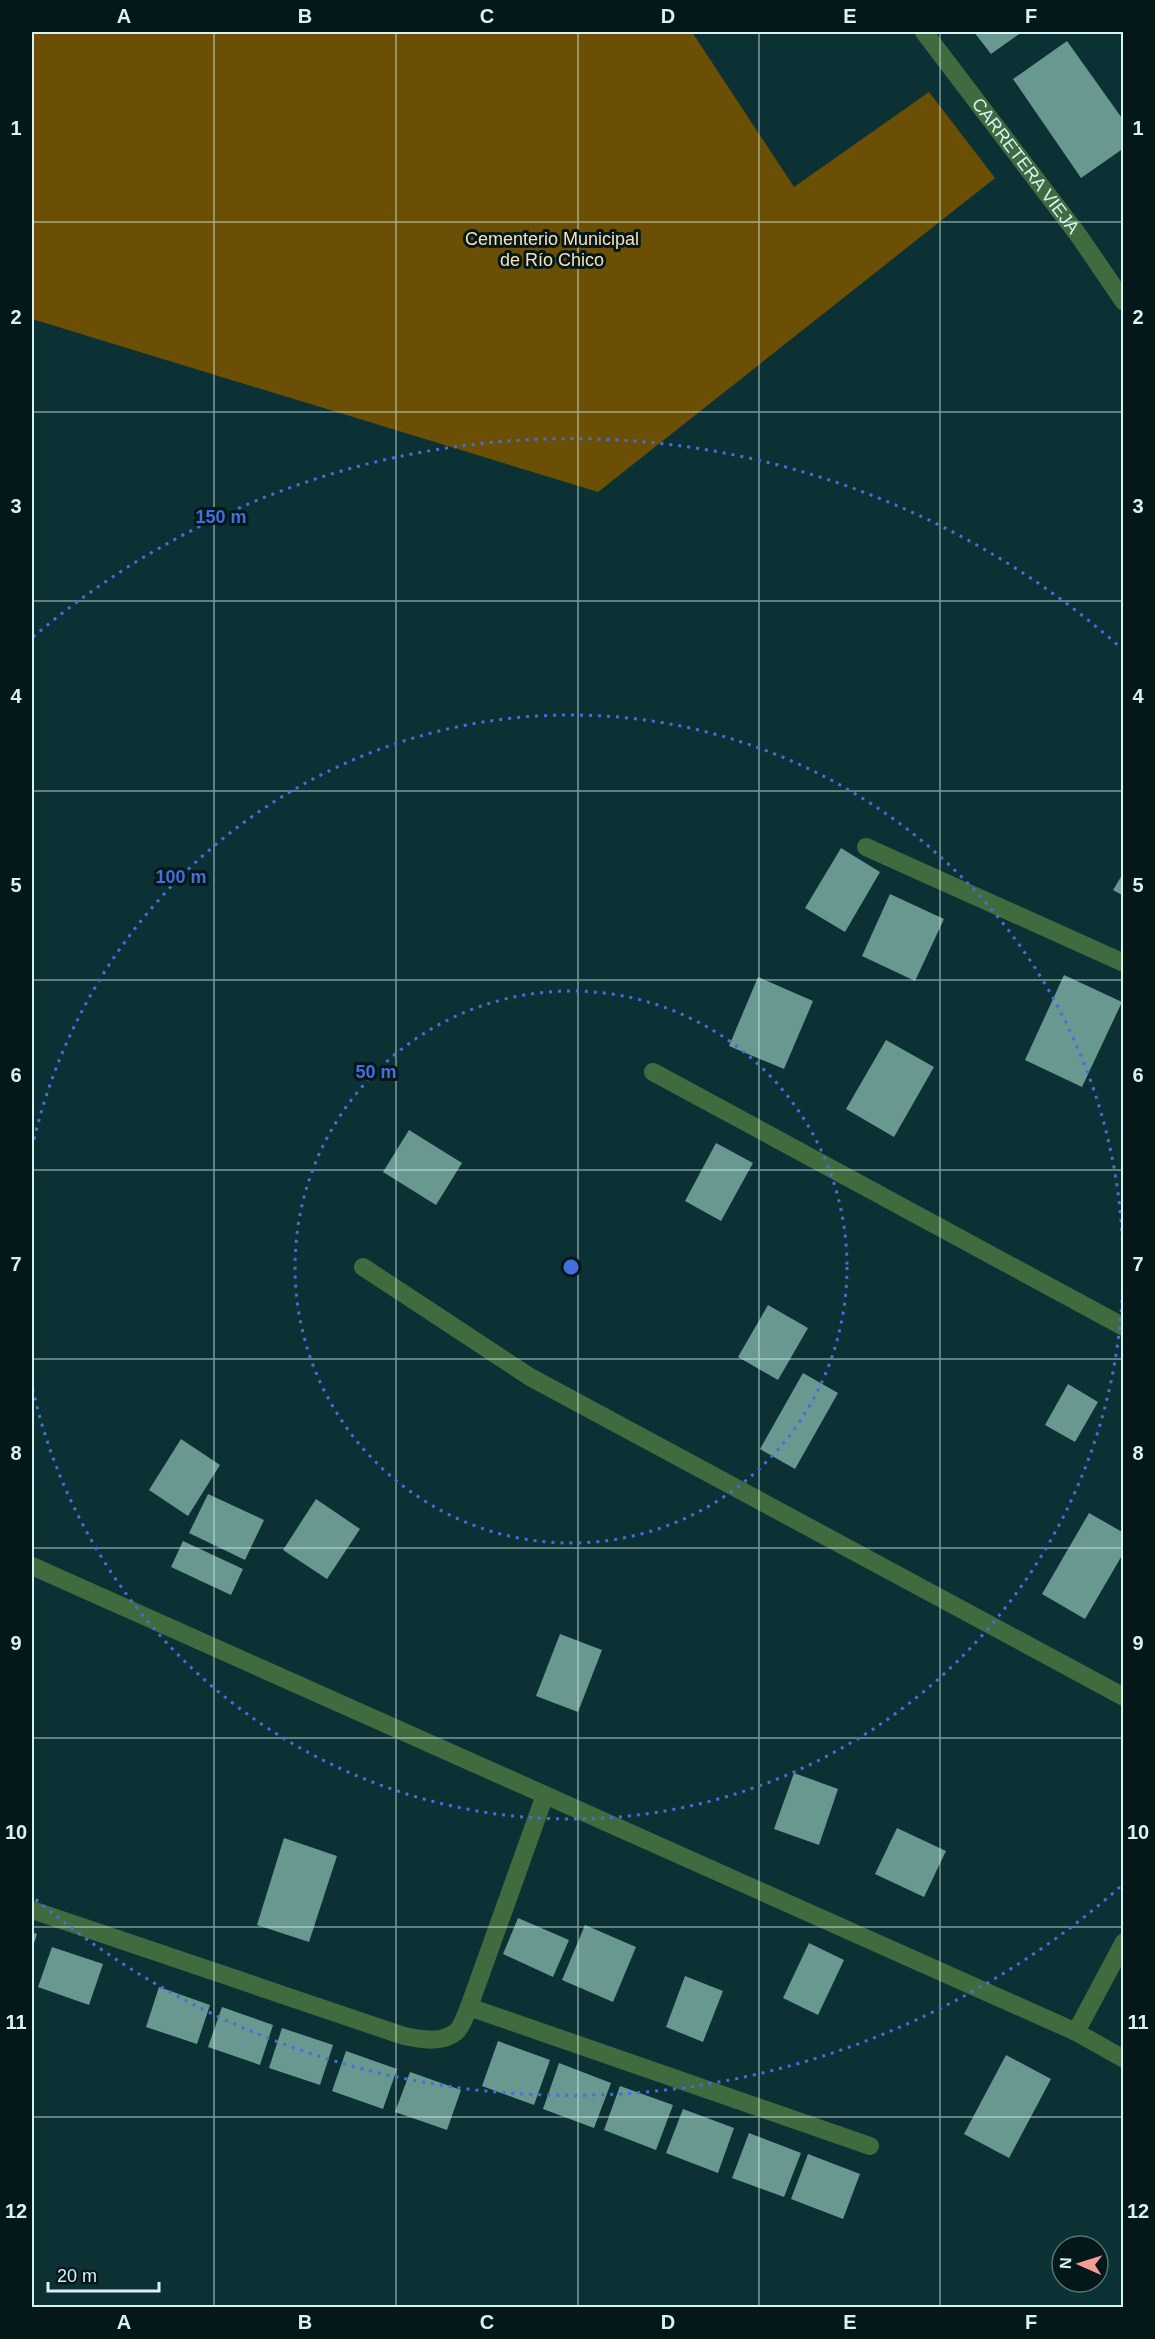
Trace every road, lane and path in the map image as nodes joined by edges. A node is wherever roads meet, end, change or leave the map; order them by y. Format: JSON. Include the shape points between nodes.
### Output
{"nodes":[{"id":1,"x":924,"y":32,"type":"edge"},
{"id":2,"x":1124,"y":302,"type":"edge"},
{"id":3,"x":866,"y":847,"type":"dead end"},
{"id":4,"x":1124,"y":963,"type":"edge"},
{"id":5,"x":653,"y":1072,"type":"dead end"},
{"id":6,"x":363,"y":1268,"type":"dead end"},
{"id":7,"x":1124,"y":1327,"type":"edge"},
{"id":8,"x":32,"y":1566,"type":"edge"},
{"id":9,"x":1124,"y":1697,"type":"edge"},
{"id":10,"x":545,"y":1795,"type":"junction"},
{"id":11,"x":32,"y":1911,"type":"edge"},
{"id":12,"x":1124,"y":1942,"type":"edge"},
{"id":13,"x":469,"y":2007,"type":"junction"},
{"id":14,"x":1076,"y":2032,"type":"junction"},
{"id":15,"x":1124,"y":2059,"type":"edge"},
{"id":16,"x":870,"y":2146,"type":"dead end"}],
"edges":[{"from":1,"to":2,"type":"street","name":"CARRETERA VIEJA","via":[[1079,236]]},
{"from":3,"to":4,"type":"street"},
{"from":5,"to":7,"type":"street"},
{"from":6,"to":9,"type":"street","via":[[530,1377]]},
{"from":8,"to":10,"type":"street"},
{"from":10,"to":13,"type":"street"},
{"from":10,"to":14,"type":"street"},
{"from":11,"to":13,"type":"street","via":[[404,2036],[443,2038],[457,2031]]},
{"from":12,"to":14,"type":"street"},
{"from":13,"to":16,"type":"street"},
{"from":14,"to":15,"type":"street"}]}
